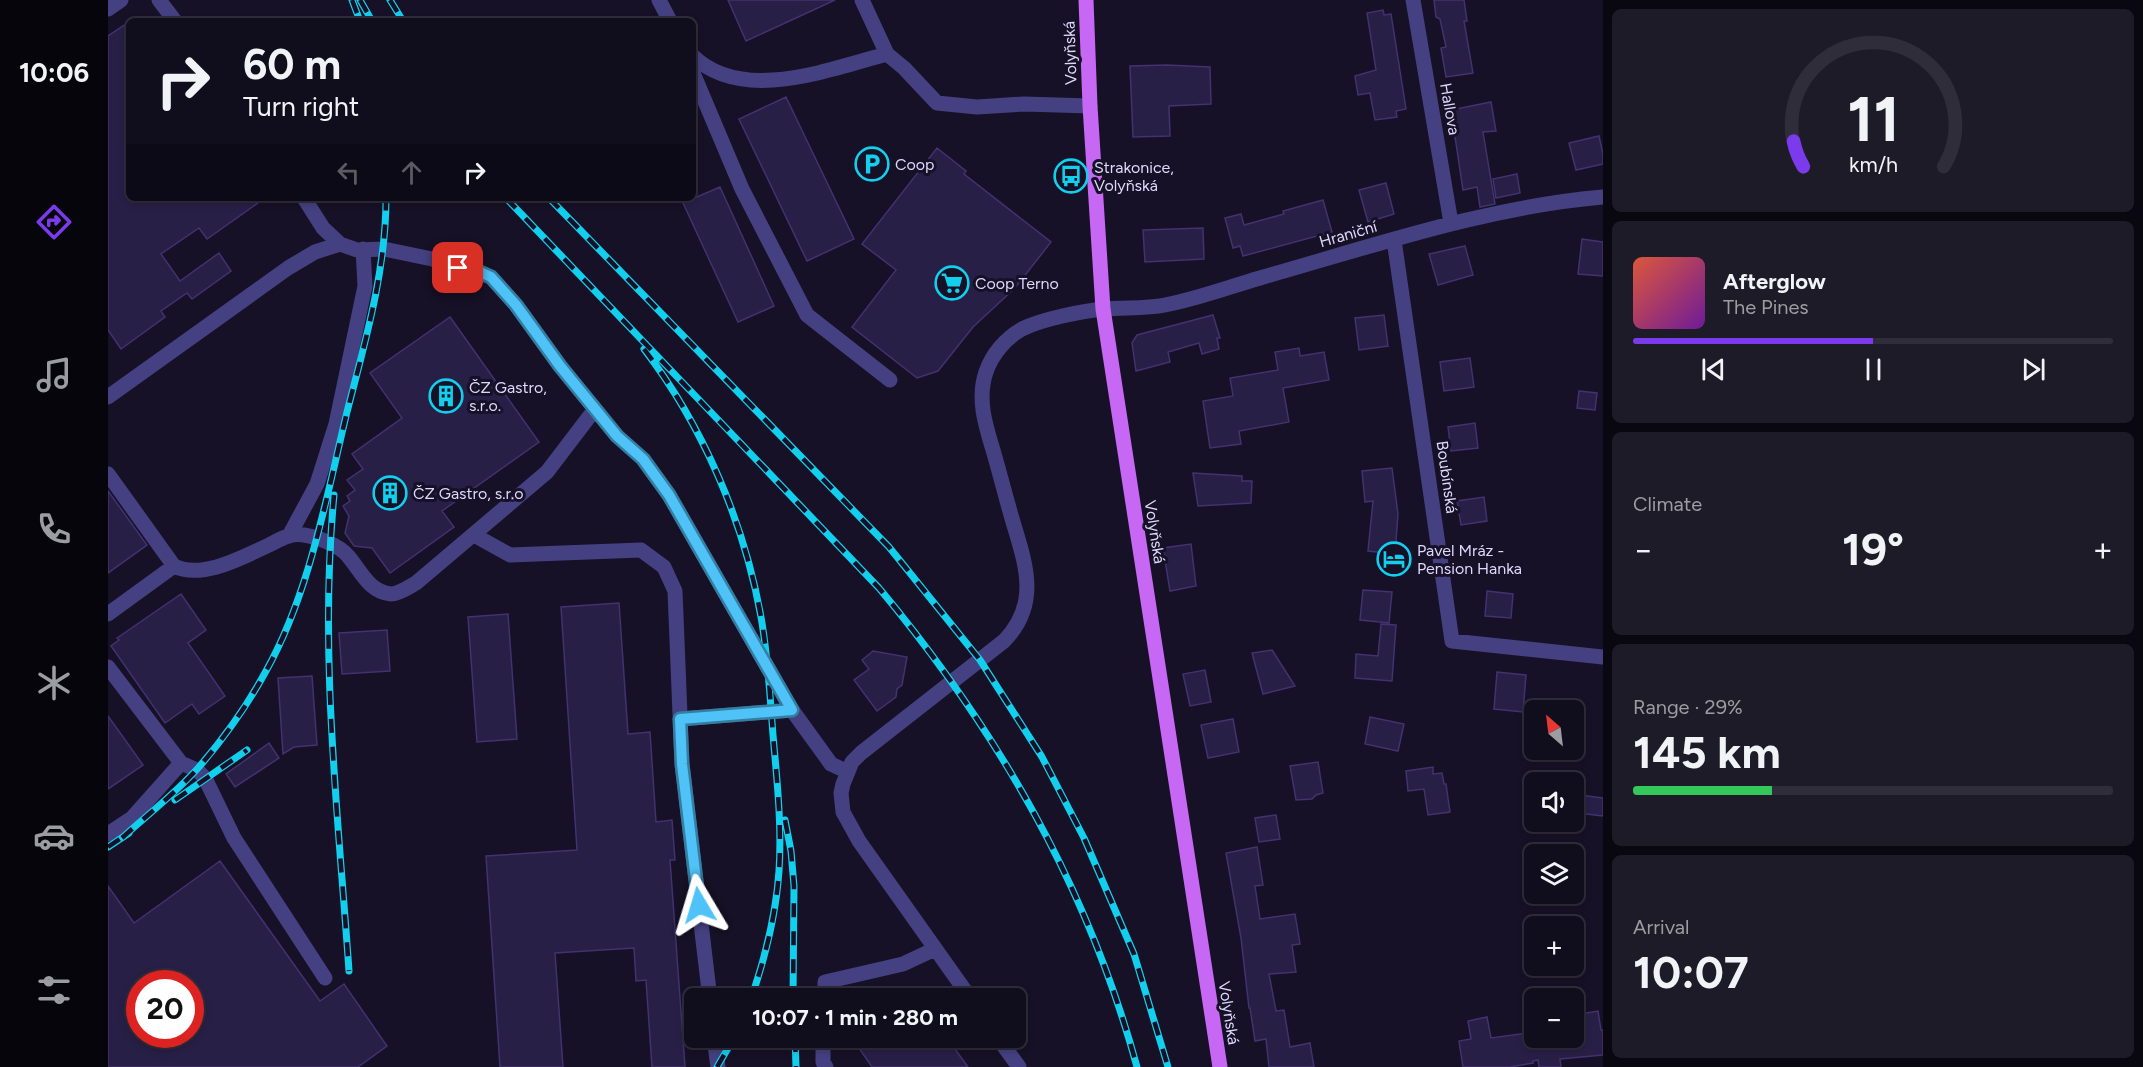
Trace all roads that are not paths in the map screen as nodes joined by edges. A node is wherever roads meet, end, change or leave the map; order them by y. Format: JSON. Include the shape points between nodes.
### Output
{"nodes":[{"id":1,"x":121,"y":0,"type":"edge"},
{"id":2,"x":159,"y":0,"type":"edge"},
{"id":3,"x":659,"y":0,"type":"edge"},
{"id":4,"x":862,"y":0,"type":"edge"},
{"id":5,"x":1086,"y":0,"type":"edge"},
{"id":6,"x":1413,"y":0,"type":"edge"},
{"id":7,"x":108,"y":9,"type":"edge"},
{"id":8,"x":173,"y":18,"type":"edge"},
{"id":9,"x":668,"y":18,"type":"edge"},
{"id":10,"x":887,"y":54,"type":"junction"},
{"id":11,"x":696,"y":58,"type":"edge"},
{"id":12,"x":696,"y":80,"type":"edge"},
{"id":13,"x":1090,"y":106,"type":"junction"},
{"id":14,"x":1603,"y":197,"type":"edge"},
{"id":15,"x":306,"y":201,"type":"edge"},
{"id":16,"x":1451,"y":223,"type":"junction"},
{"id":17,"x":1395,"y":240,"type":"junction"},
{"id":18,"x":340,"y":244,"type":"junction"},
{"id":19,"x":363,"y":249,"type":"junction"},
{"id":20,"x":1103,"y":309,"type":"junction"},
{"id":21,"x":890,"y":380,"type":"dead end"},
{"id":22,"x":108,"y":397,"type":"edge"},
{"id":23,"x":595,"y":409,"type":"junction"},
{"id":24,"x":108,"y":474,"type":"edge"},
{"id":25,"x":290,"y":534,"type":"junction"},
{"id":26,"x":474,"y":535,"type":"junction"},
{"id":27,"x":174,"y":566,"type":"junction"},
{"id":28,"x":108,"y":614,"type":"edge"},
{"id":29,"x":1603,"y":657,"type":"edge"},
{"id":30,"x":108,"y":667,"type":"edge"},
{"id":31,"x":792,"y":710,"type":"junction"},
{"id":32,"x":680,"y":719,"type":"junction"},
{"id":33,"x":181,"y":763,"type":"junction"},
{"id":34,"x":848,"y":772,"type":"junction"},
{"id":35,"x":108,"y":834,"type":"edge"},
{"id":36,"x":935,"y":949,"type":"junction"},
{"id":37,"x":325,"y":978,"type":"dead end"},
{"id":38,"x":709,"y":988,"type":"edge"},
{"id":39,"x":825,"y":988,"type":"edge"},
{"id":40,"x":963,"y":988,"type":"edge"},
{"id":41,"x":715,"y":1048,"type":"edge"},
{"id":42,"x":823,"y":1048,"type":"edge"},
{"id":43,"x":1005,"y":1048,"type":"edge"},
{"id":44,"x":718,"y":1067,"type":"edge"},
{"id":45,"x":826,"y":1067,"type":"edge"},
{"id":46,"x":1019,"y":1067,"type":"edge"},
{"id":47,"x":1220,"y":1067,"type":"edge"}],
"edges":[{"from":1,"to":7,"type":"street"},
{"from":2,"to":8,"type":"street"},
{"from":3,"to":9,"type":"street"},
{"from":4,"to":10,"type":"street"},
{"from":5,"to":13,"type":"main road","name":"Volyňská"},
{"from":6,"to":16,"type":"street","name":"Hallova"},
{"from":10,"to":11,"type":"street","via":[[785,79],[759,80],[729,76]]},
{"from":10,"to":13,"type":"street","via":[[937,103],[977,107]]},
{"from":12,"to":21,"type":"street","via":[[742,189],[807,315]]},
{"from":13,"to":20,"type":"main road","name":"Volyňská"},
{"from":14,"to":16,"type":"street","name":"Hraniční","via":[[1557,201]]},
{"from":15,"to":18,"type":"street","via":[[323,228]]},
{"from":16,"to":17,"type":"street","name":"Hraniční"},
{"from":17,"to":20,"type":"street","name":"Hraniční","via":[[1164,306]]},
{"from":17,"to":29,"type":"street","name":"Boubínská","via":[[1452,641]]},
{"from":18,"to":19,"type":"street"},
{"from":18,"to":22,"type":"street","via":[[315,252],[288,268]]},
{"from":19,"to":23,"type":"street","via":[[384,249],[432,259],[491,277]]},
{"from":19,"to":25,"type":"street","via":[[365,286],[336,424],[317,484]]},
{"from":20,"to":34,"type":"street","name":"Hraniční","via":[[1022,330],[1007,340],[986,371],[982,394],[984,421],[1027,570],[1027,598],[1017,626],[1004,641],[861,753]]},
{"from":20,"to":47,"type":"main road","name":"Volyňská"},
{"from":23,"to":26,"type":"street","via":[[547,472]]},
{"from":23,"to":31,"type":"street","via":[[643,459],[669,495]]},
{"from":24,"to":27,"type":"street"},
{"from":25,"to":26,"type":"street","via":[[330,542],[348,554],[376,590],[393,594],[416,583]]},
{"from":25,"to":27,"type":"street","via":[[235,561],[199,571],[185,572]]},
{"from":26,"to":32,"type":"street","via":[[510,555],[641,550],[664,567],[675,591]]},
{"from":27,"to":28,"type":"street"},
{"from":30,"to":33,"type":"street"},
{"from":31,"to":32,"type":"street"},
{"from":31,"to":34,"type":"street","via":[[831,764]]},
{"from":32,"to":38,"type":"street"},
{"from":33,"to":35,"type":"street","via":[[132,818]]},
{"from":33,"to":37,"type":"street","via":[[205,778],[234,838]]},
{"from":34,"to":36,"type":"street","via":[[841,793],[843,812]]},
{"from":36,"to":39,"type":"street","via":[[903,964],[825,982]]},
{"from":36,"to":40,"type":"street"},
{"from":41,"to":44,"type":"street"},
{"from":42,"to":45,"type":"street"},
{"from":43,"to":46,"type":"street"}]}
